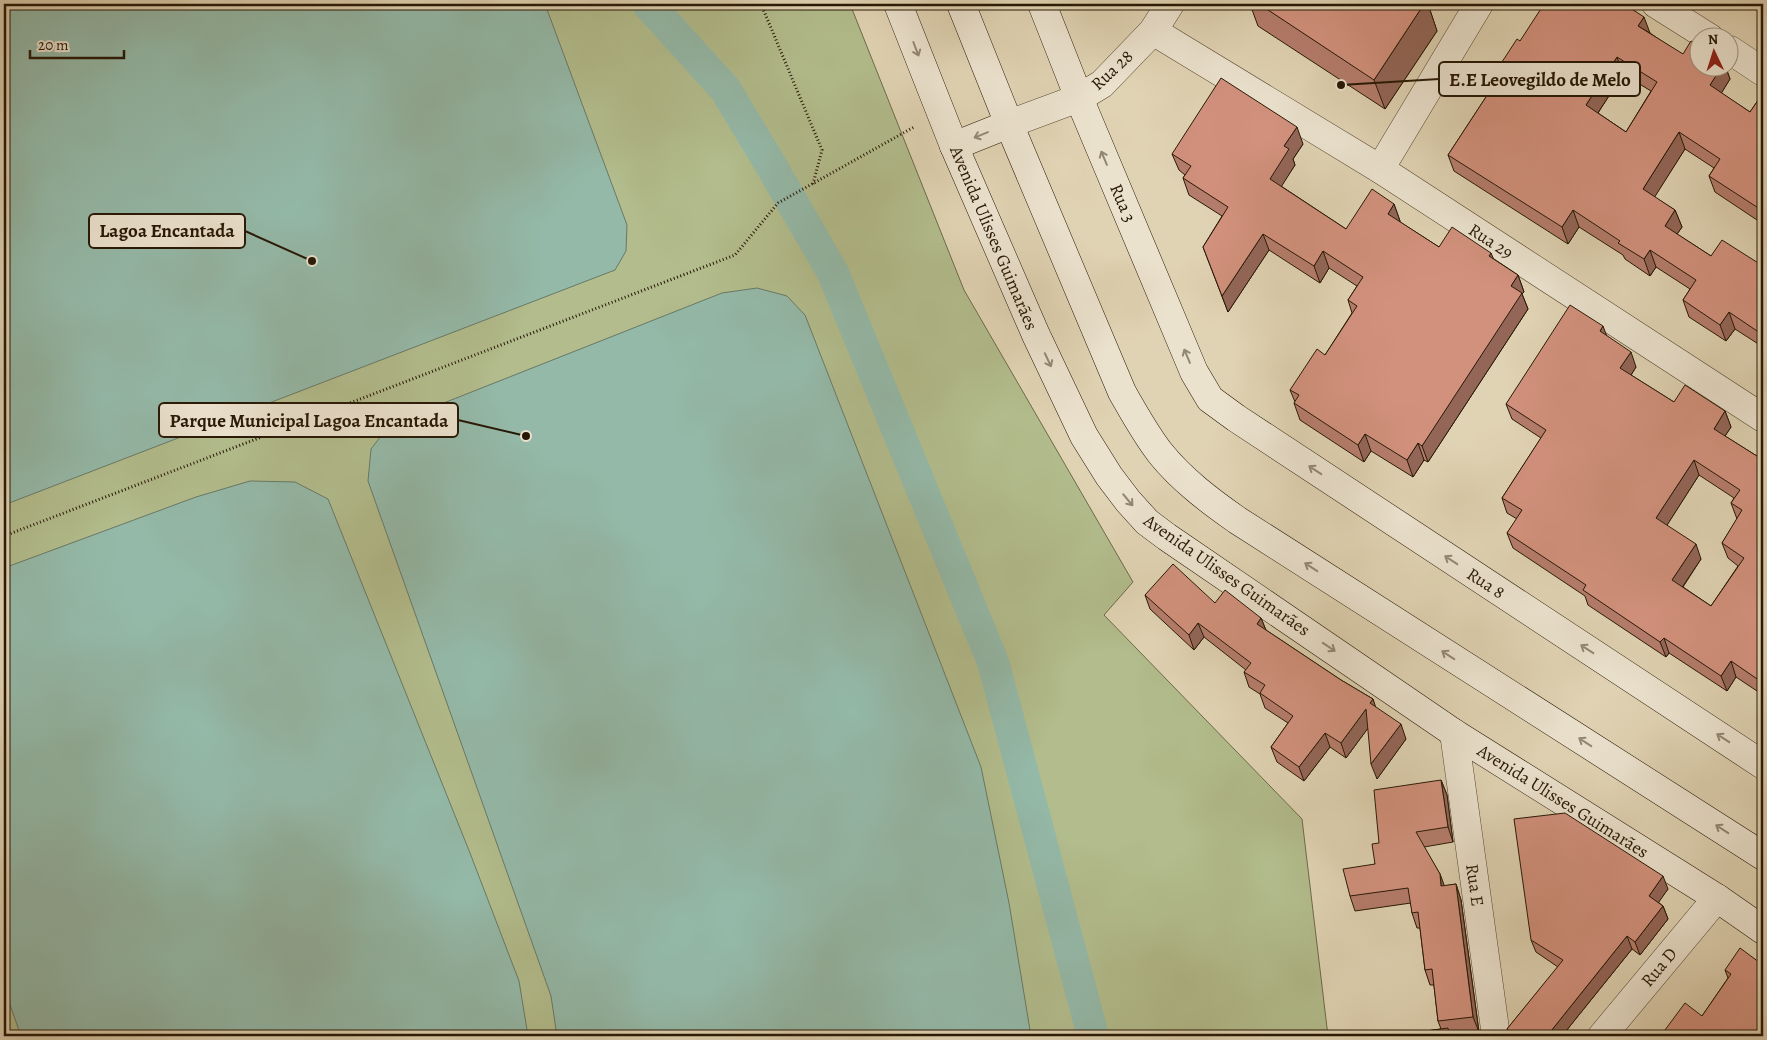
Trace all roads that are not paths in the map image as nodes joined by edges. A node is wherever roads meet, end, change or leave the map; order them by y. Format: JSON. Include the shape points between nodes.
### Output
{"nodes":[{"id":1,"x":898,"y":4,"type":"edge"},
{"id":2,"x":961,"y":4,"type":"edge"},
{"id":3,"x":1042,"y":4,"type":"edge"},
{"id":4,"x":1170,"y":4,"type":"edge"},
{"id":5,"x":1479,"y":4,"type":"edge"},
{"id":6,"x":1656,"y":4,"type":"edge"},
{"id":7,"x":1694,"y":28,"type":"edge"},
{"id":8,"x":1153,"y":31,"type":"junction"},
{"id":9,"x":1740,"y":57,"type":"edge"},
{"id":10,"x":1763,"y":72,"type":"edge"},
{"id":11,"x":1079,"y":98,"type":"junction"},
{"id":12,"x":1009,"y":124,"type":"junction"},
{"id":13,"x":954,"y":146,"type":"junction"},
{"id":14,"x":1380,"y":169,"type":"junction"},
{"id":15,"x":1210,"y":399,"type":"joint"},
{"id":16,"x":1763,"y":418,"type":"edge"},
{"id":17,"x":1454,"y":733,"type":"junction"},
{"id":18,"x":1763,"y":765,"type":"edge"},
{"id":19,"x":1763,"y":856,"type":"edge"},
{"id":20,"x":1717,"y":898,"type":"junction"},
{"id":21,"x":1763,"y":930,"type":"edge"},
{"id":22,"x":1496,"y":1036,"type":"edge"},
{"id":23,"x":1602,"y":1036,"type":"edge"}],
"edges":[{"from":1,"to":13,"type":"main road","name":"Avenida Ulisses Guimarães","one_way":true},
{"from":2,"to":12,"type":"main road"},
{"from":3,"to":11,"type":"main road","name":"Rua 3"},
{"from":4,"to":8,"type":"main road","name":"Rua 28"},
{"from":5,"to":14,"type":"main road"},
{"from":6,"to":7,"type":"main road"},
{"from":8,"to":11,"type":"main road","name":"Rua 28","via":[[1102,84]]},
{"from":8,"to":14,"type":"main road","name":"Rua 29"},
{"from":9,"to":10,"type":"main road"},
{"from":11,"to":12,"type":"main road","name":"Rua 28"},
{"from":15,"to":11,"type":"main road","name":"Rua 3","one_way":true,"via":[[1194,372]]},
{"from":12,"to":13,"type":"main road","name":"Rua 28","one_way":true},
{"from":19,"to":12,"type":"main road","one_way":true,"via":[[1238,520],[1207,499],[1162,456],[1122,392]]},
{"from":13,"to":17,"type":"main road","name":"Avenida Ulisses Guimarães","one_way":true,"via":[[1084,436],[1128,501],[1147,522]]},
{"from":14,"to":16,"type":"main road","name":"Rua 29"},
{"from":18,"to":15,"type":"main road","name":"Rua 8","one_way":true},
{"from":17,"to":20,"type":"main road","name":"Avenida Ulisses Guimarães"},
{"from":17,"to":22,"type":"main road","name":"Rua E"},
{"from":20,"to":21,"type":"main road","name":"Avenida Ulisses Guimarães"},
{"from":20,"to":23,"type":"main road","name":"Rua D"}]}
